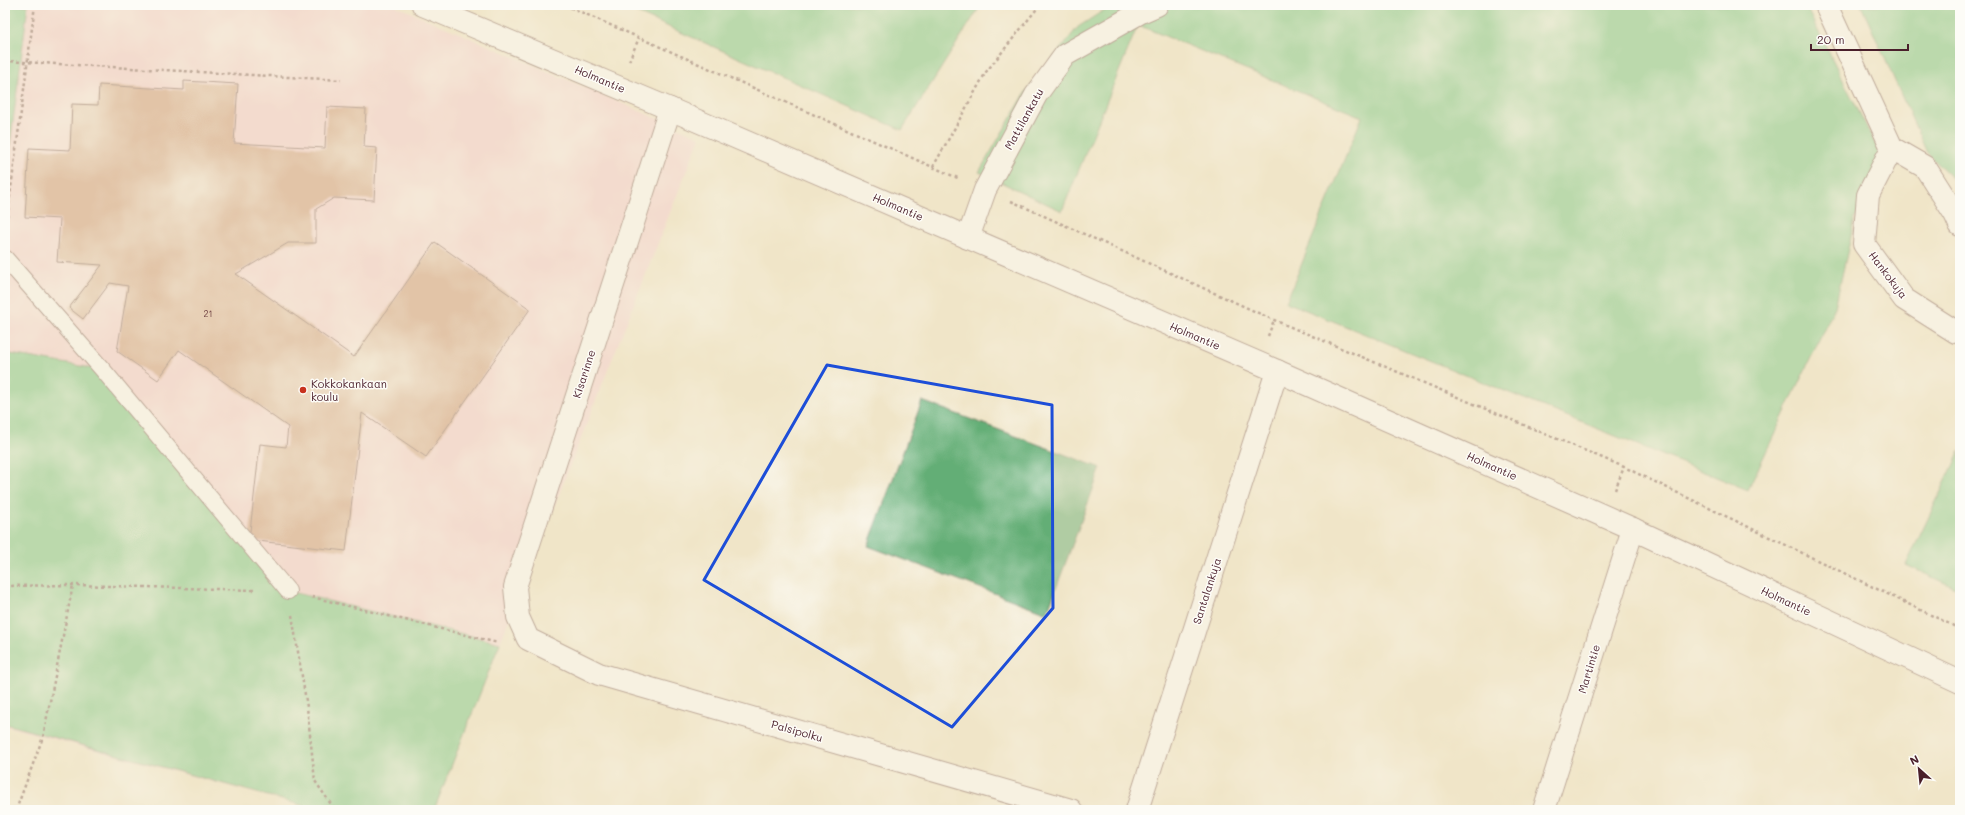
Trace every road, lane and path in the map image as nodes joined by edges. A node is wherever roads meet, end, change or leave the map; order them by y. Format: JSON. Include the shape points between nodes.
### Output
{"nodes":[{"id":1,"x":35,"y":5,"type":"edge"},
{"id":2,"x":423,"y":5,"type":"edge"},
{"id":3,"x":565,"y":5,"type":"edge"},
{"id":4,"x":1040,"y":5,"type":"edge"},
{"id":5,"x":1157,"y":5,"type":"edge"},
{"id":6,"x":1826,"y":5,"type":"edge"},
{"id":7,"x":5,"y":61,"type":"edge"},
{"id":8,"x":28,"y":62,"type":"junction"},
{"id":9,"x":341,"y":80,"type":"dead end"},
{"id":10,"x":670,"y":109,"type":"junction"},
{"id":11,"x":1892,"y":148,"type":"junction"},
{"id":12,"x":933,"y":167,"type":"junction"},
{"id":13,"x":985,"y":190,"type":"junction"},
{"id":14,"x":1960,"y":225,"type":"edge"},
{"id":15,"x":5,"y":234,"type":"edge"},
{"id":16,"x":968,"y":238,"type":"junction"},
{"id":17,"x":5,"y":258,"type":"edge"},
{"id":18,"x":1960,"y":332,"type":"edge"},
{"id":19,"x":1277,"y":371,"type":"junction"},
{"id":20,"x":1633,"y":529,"type":"junction"},
{"id":21,"x":73,"y":585,"type":"junction"},
{"id":22,"x":5,"y":586,"type":"edge"},
{"id":23,"x":288,"y":591,"type":"junction"},
{"id":24,"x":1960,"y":629,"type":"edge"},
{"id":25,"x":528,"y":640,"type":"junction"},
{"id":26,"x":1960,"y":682,"type":"edge"},
{"id":27,"x":16,"y":810,"type":"edge"},
{"id":28,"x":335,"y":810,"type":"edge"},
{"id":29,"x":1071,"y":810,"type":"edge"},
{"id":30,"x":1137,"y":810,"type":"edge"},
{"id":31,"x":1544,"y":810,"type":"edge"}],
"edges":[{"from":1,"to":8,"type":"path"},
{"from":2,"to":10,"type":"street","name":"Holmantie"},
{"from":3,"to":12,"type":"path"},
{"from":4,"to":12,"type":"path","via":[[986,72]]},
{"from":5,"to":13,"type":"street","name":"Mattilankatu","via":[[1066,55],[1036,95]]},
{"from":6,"to":11,"type":"street"},
{"from":7,"to":8,"type":"path"},
{"from":8,"to":9,"type":"path"},
{"from":8,"to":15,"type":"path"},
{"from":10,"to":16,"type":"street","name":"Holmantie"},
{"from":10,"to":25,"type":"street","name":"Kisarinne","via":[[515,587],[518,617]]},
{"from":11,"to":14,"type":"street","via":[[1925,167],[1956,214]]},
{"from":11,"to":18,"type":"street","name":"Hankokuja","via":[[1868,195],[1864,244],[1904,300]]},
{"from":12,"to":13,"type":"path"},
{"from":13,"to":16,"type":"street","name":"Mattilankatu"},
{"from":13,"to":24,"type":"path","via":[[1274,320],[1624,467]]},
{"from":16,"to":19,"type":"street","name":"Holmantie"},
{"from":17,"to":23,"type":"lane","via":[[103,370]]},
{"from":19,"to":20,"type":"street","name":"Holmantie"},
{"from":19,"to":30,"type":"street","name":"Santalankuja"},
{"from":20,"to":26,"type":"street","name":"Holmantie"},
{"from":20,"to":31,"type":"street","name":"Martintie"},
{"from":21,"to":22,"type":"path"},
{"from":21,"to":23,"type":"path"},
{"from":21,"to":27,"type":"path","via":[[43,737]]},
{"from":23,"to":25,"type":"path","via":[[500,643]]},
{"from":23,"to":28,"type":"path","via":[[307,708],[315,781]]},
{"from":25,"to":29,"type":"street","name":"Palsipolku","via":[[599,674]]}]}
